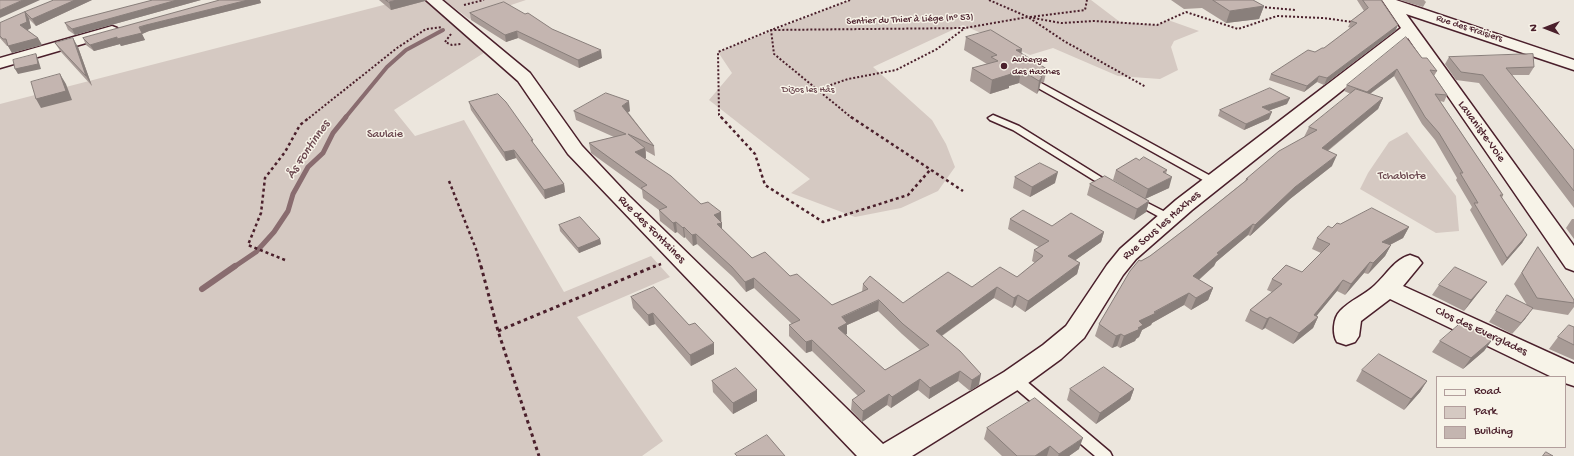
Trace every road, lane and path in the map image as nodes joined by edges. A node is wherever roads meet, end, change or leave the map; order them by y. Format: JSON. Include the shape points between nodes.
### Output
{"nodes":[{"id":1,"x":433,"y":0,"type":"edge"},
{"id":2,"x":850,"y":0,"type":"edge"},
{"id":3,"x":988,"y":0,"type":"edge"},
{"id":4,"x":1087,"y":0,"type":"edge"},
{"id":5,"x":1390,"y":2,"type":"edge"},
{"id":6,"x":1255,"y":6,"type":"edge"},
{"id":7,"x":1296,"y":10,"type":"dead end"},
{"id":8,"x":1028,"y":17,"type":"junction"},
{"id":9,"x":1357,"y":23,"type":"edge"},
{"id":10,"x":123,"y":28,"type":"edge"},
{"id":11,"x":965,"y":28,"type":"junction"},
{"id":12,"x":1409,"y":29,"type":"junction"},
{"id":13,"x":771,"y":30,"type":"junction"},
{"id":14,"x":479,"y":38,"type":"junction"},
{"id":15,"x":1546,"y":55,"type":"junction"},
{"id":16,"x":1499,"y":56,"type":"edge"},
{"id":17,"x":1452,"y":58,"type":"edge"},
{"id":18,"x":1428,"y":59,"type":"junction"},
{"id":19,"x":0,"y":63,"type":"edge"},
{"id":20,"x":1574,"y":65,"type":"edge"},
{"id":21,"x":1041,"y":86,"type":"edge"},
{"id":22,"x":1146,"y":87,"type":"dead end"},
{"id":23,"x":819,"y":88,"type":"junction"},
{"id":24,"x":993,"y":118,"type":"dead end"},
{"id":25,"x":930,"y":170,"type":"junction"},
{"id":26,"x":449,"y":181,"type":"dead end"},
{"id":27,"x":1214,"y":182,"type":"junction"},
{"id":28,"x":963,"y":191,"type":"dead end"},
{"id":29,"x":1169,"y":218,"type":"junction"},
{"id":30,"x":678,"y":257,"type":"junction"},
{"id":31,"x":285,"y":260,"type":"dead end"},
{"id":32,"x":1410,"y":263,"type":"dead end"},
{"id":33,"x":1574,"y":263,"type":"edge"},
{"id":34,"x":1387,"y":288,"type":"junction"},
{"id":35,"x":498,"y":331,"type":"junction"},
{"id":36,"x":1346,"y":336,"type":"dead end"},
{"id":37,"x":1574,"y":376,"type":"edge"},
{"id":38,"x":1014,"y":379,"type":"junction"},
{"id":39,"x":539,"y":456,"type":"edge"},
{"id":40,"x":876,"y":456,"type":"edge"},
{"id":41,"x":888,"y":456,"type":"edge"},
{"id":42,"x":1105,"y":456,"type":"edge"}],
"edges":[{"from":1,"to":14,"type":"street","name":"Rue des Fontaines"},
{"from":2,"to":13,"type":"path"},
{"from":3,"to":8,"type":"path"},
{"from":4,"to":8,"type":"path","via":[[1085,10]]},
{"from":5,"to":12,"type":"street","name":"Lavaniste-Voie"},
{"from":5,"to":15,"type":"street","name":"Rue des Fraisiers"},
{"from":6,"to":7,"type":"path"},
{"from":8,"to":9,"type":"path","name":"Sentier du Thier à Liége (n° 53)","via":[[1061,23],[1094,21],[1157,25],[1186,12],[1238,29],[1277,16],[1323,18]]},
{"from":8,"to":11,"type":"path","name":"Sentier du Thier à Liége (n° 53)"},
{"from":8,"to":22,"type":"path","via":[[1064,41]]},
{"from":10,"to":19,"type":"street"},
{"from":11,"to":13,"type":"path","name":"Sentier du Thier à Liége (n° 53)"},
{"from":11,"to":23,"type":"path","via":[[937,49],[896,70],[848,79]]},
{"from":12,"to":18,"type":"street","name":"Lavaniste-Voie"},
{"from":12,"to":27,"type":"street","name":"Rue Sous les Haxhes"},
{"from":13,"to":23,"type":"path","via":[[774,54]]},
{"from":13,"to":25,"type":"path","name":"Sentier du Thier à Liége (n° 53)","via":[[718,52],[719,115],[755,154],[765,185],[823,222],[908,195]]},
{"from":14,"to":30,"type":"street","name":"Rue des Fontaines","via":[[524,77],[575,150]]},
{"from":14,"to":31,"type":"path","via":[[452,45],[445,42],[452,33],[447,28],[437,26],[426,29],[397,48],[300,125],[285,152],[265,178],[261,213],[248,245]]},
{"from":15,"to":16,"type":"street","name":"Rue des Fraisiers"},
{"from":15,"to":20,"type":"street","name":"Rue des Fraisiers"},
{"from":17,"to":18,"type":"street"},
{"from":18,"to":33,"type":"street","name":"Lavaniste-Voie"},
{"from":21,"to":27,"type":"lane"},
{"from":23,"to":25,"type":"path","via":[[858,123]]},
{"from":24,"to":29,"type":"lane","via":[[1016,128],[1124,194]]},
{"from":25,"to":28,"type":"path"},
{"from":26,"to":35,"type":"path","via":[[476,249]]},
{"from":27,"to":29,"type":"street","name":"Rue Sous les Haxhes"},
{"from":29,"to":38,"type":"street","name":"Rue Sous les Haxhes","via":[[1128,254],[1075,332]]},
{"from":30,"to":35,"type":"path"},
{"from":30,"to":40,"type":"street","name":"Rue des Fontaines"},
{"from":32,"to":34,"type":"street"},
{"from":34,"to":36,"type":"street","via":[[1349,317]]},
{"from":34,"to":37,"type":"street","name":"Clos des Everglades"},
{"from":35,"to":39,"type":"path"},
{"from":38,"to":41,"type":"street","name":"Rue Sous les Haxhes"},
{"from":38,"to":42,"type":"lane"}]}
